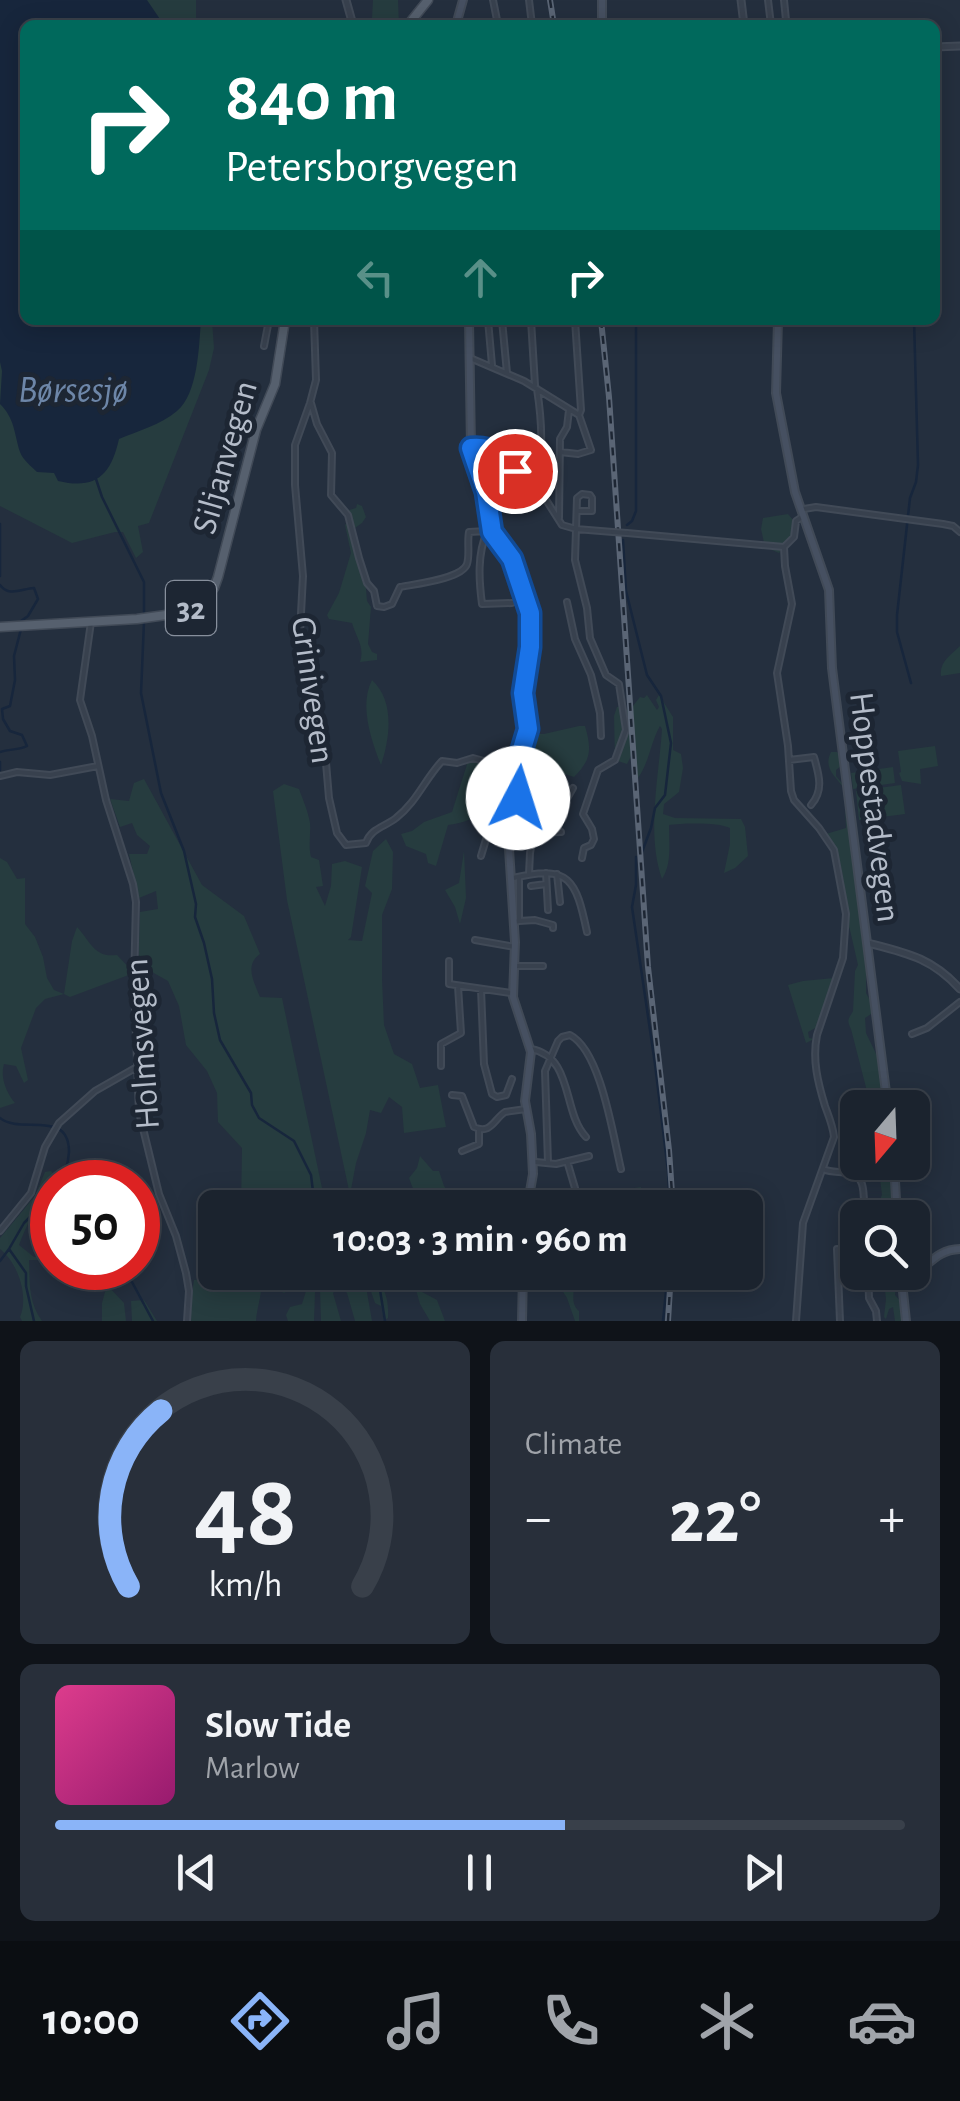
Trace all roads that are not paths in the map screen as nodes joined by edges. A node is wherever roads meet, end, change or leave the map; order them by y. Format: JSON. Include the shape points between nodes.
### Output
{"nodes":[{"id":1,"x":428,"y":0,"type":"edge"},
{"id":2,"x":784,"y":0,"type":"edge"},
{"id":3,"x":412,"y":20,"type":"edge"},
{"id":4,"x":786,"y":20,"type":"dead end"},
{"id":5,"x":268,"y":325,"type":"edge"},
{"id":6,"x":285,"y":325,"type":"edge"},
{"id":7,"x":314,"y":325,"type":"edge"},
{"id":8,"x":468,"y":325,"type":"edge"},
{"id":9,"x":488,"y":325,"type":"edge"},
{"id":10,"x":502,"y":325,"type":"edge"},
{"id":11,"x":529,"y":325,"type":"edge"},
{"id":12,"x":576,"y":325,"type":"edge"},
{"id":13,"x":778,"y":325,"type":"edge"},
{"id":14,"x":264,"y":346,"type":"dead end"},
{"id":15,"x":470,"y":358,"type":"junction"},
{"id":16,"x":492,"y":366,"type":"junction"},
{"id":17,"x":507,"y":373,"type":"junction"},
{"id":18,"x":536,"y":388,"type":"junction"},
{"id":19,"x":310,"y":403,"type":"junction"},
{"id":20,"x":568,"y":410,"type":"junction"},
{"id":21,"x":579,"y":415,"type":"junction"},
{"id":22,"x":471,"y":448,"type":"junction"},
{"id":23,"x":560,"y":452,"type":"junction"},
{"id":24,"x":532,"y":483,"type":"junction"},
{"id":25,"x":578,"y":512,"type":"dead end"},
{"id":26,"x":801,"y":514,"type":"junction"},
{"id":27,"x":558,"y":521,"type":"junction"},
{"id":28,"x":576,"y":529,"type":"junction"},
{"id":29,"x":489,"y":530,"type":"junction"},
{"id":30,"x":960,"y":532,"type":"edge"},
{"id":31,"x":784,"y":547,"type":"junction"},
{"id":32,"x":567,"y":602,"type":"dead end"},
{"id":33,"x":512,"y":603,"type":"dead end"},
{"id":34,"x":91,"y":622,"type":"junction"},
{"id":35,"x":0,"y":627,"type":"edge"},
{"id":36,"x":590,"y":638,"type":"junction"},
{"id":37,"x":576,"y":641,"type":"junction"},
{"id":38,"x":601,"y":736,"type":"dead end"},
{"id":39,"x":520,"y":756,"type":"junction"},
{"id":40,"x":789,"y":760,"type":"junction"},
{"id":41,"x":98,"y":766,"type":"junction"},
{"id":42,"x":0,"y":776,"type":"edge"},
{"id":43,"x":572,"y":788,"type":"dead end"},
{"id":44,"x":810,"y":805,"type":"dead end"},
{"id":45,"x":510,"y":824,"type":"junction"},
{"id":46,"x":561,"y":832,"type":"dead end"},
{"id":47,"x":535,"y":833,"type":"junction"},
{"id":48,"x":481,"y":856,"type":"dead end"},
{"id":49,"x":582,"y":858,"type":"dead end"},
{"id":50,"x":546,"y":873,"type":"junction"},
{"id":51,"x":530,"y":874,"type":"junction"},
{"id":52,"x":557,"y":874,"type":"junction"},
{"id":53,"x":519,"y":876,"type":"junction"},
{"id":54,"x":509,"y":880,"type":"junction"},
{"id":55,"x":547,"y":884,"type":"junction"},
{"id":56,"x":531,"y":886,"type":"dead end"},
{"id":57,"x":560,"y":902,"type":"dead end"},
{"id":58,"x":547,"y":908,"type":"dead end"},
{"id":59,"x":517,"y":922,"type":"junction"},
{"id":60,"x":553,"y":928,"type":"dead end"},
{"id":61,"x":587,"y":932,"type":"dead end"},
{"id":62,"x":474,"y":940,"type":"dead end"},
{"id":63,"x":868,"y":943,"type":"junction"},
{"id":64,"x":515,"y":947,"type":"junction"},
{"id":65,"x":449,"y":961,"type":"dead end"},
{"id":66,"x":514,"y":966,"type":"junction"},
{"id":67,"x":544,"y":966,"type":"dead end"},
{"id":68,"x":458,"y":986,"type":"junction"},
{"id":69,"x":481,"y":989,"type":"junction"},
{"id":70,"x":960,"y":989,"type":"edge"},
{"id":71,"x":512,"y":994,"type":"junction"},
{"id":72,"x":960,"y":1002,"type":"edge"},
{"id":73,"x":912,"y":1034,"type":"dead end"},
{"id":74,"x":530,"y":1048,"type":"junction"},
{"id":75,"x":552,"y":1058,"type":"junction"},
{"id":76,"x":137,"y":1066,"type":"junction"},
{"id":77,"x":441,"y":1066,"type":"dead end"},
{"id":78,"x":512,"y":1079,"type":"dead end"},
{"id":79,"x":886,"y":1090,"type":"edge"},
{"id":80,"x":452,"y":1095,"type":"dead end"},
{"id":81,"x":526,"y":1109,"type":"junction"},
{"id":82,"x":480,"y":1129,"type":"junction"},
{"id":83,"x":586,"y":1137,"type":"dead end"},
{"id":84,"x":462,"y":1151,"type":"dead end"},
{"id":85,"x":589,"y":1156,"type":"dead end"},
{"id":86,"x":567,"y":1160,"type":"junction"},
{"id":87,"x":536,"y":1162,"type":"dead end"},
{"id":88,"x":548,"y":1163,"type":"junction"},
{"id":89,"x":621,"y":1169,"type":"dead end"},
{"id":90,"x":823,"y":1170,"type":"junction"},
{"id":91,"x":840,"y":1173,"type":"edge"},
{"id":92,"x":575,"y":1188,"type":"dead end"},
{"id":93,"x":529,"y":1190,"type":"edge"},
{"id":94,"x":0,"y":1231,"type":"edge"},
{"id":95,"x":838,"y":1248,"type":"dead end"},
{"id":96,"x":960,"y":1250,"type":"edge"},
{"id":97,"x":930,"y":1262,"type":"edge"},
{"id":98,"x":524,"y":1290,"type":"edge"},
{"id":99,"x":869,"y":1290,"type":"edge"},
{"id":100,"x":903,"y":1290,"type":"edge"},
{"id":101,"x":525,"y":1319,"type":"edge"},
{"id":102,"x":188,"y":1321,"type":"edge"},
{"id":103,"x":796,"y":1321,"type":"edge"},
{"id":104,"x":840,"y":1321,"type":"edge"},
{"id":105,"x":877,"y":1321,"type":"edge"},
{"id":106,"x":906,"y":1321,"type":"edge"}],
"edges":[{"from":1,"to":3,"type":"main road"},
{"from":2,"to":4,"type":"street"},
{"from":5,"to":14,"type":"street"},
{"from":6,"to":34,"type":"main road","name":"Siljanvegen","number":"32","via":[[274,388],[210,595],[164,616]]},
{"from":7,"to":19,"type":"street","name":"Grinivegen","via":[[317,369]]},
{"from":8,"to":15,"type":"main road"},
{"from":9,"to":16,"type":"street"},
{"from":10,"to":17,"type":"street"},
{"from":11,"to":18,"type":"street"},
{"from":12,"to":21,"type":"street"},
{"from":13,"to":26,"type":"main road","name":"Hoppestadvegen","via":[[776,393]]},
{"from":15,"to":16,"type":"street"},
{"from":15,"to":22,"type":"main road"},
{"from":16,"to":17,"type":"street"},
{"from":17,"to":18,"type":"street"},
{"from":18,"to":20,"type":"street"},
{"from":18,"to":24,"type":"street","via":[[541,426]]},
{"from":19,"to":29,"type":"street","via":[[332,453],[331,495],[348,515],[380,607],[392,604],[400,587],[464,570],[469,532]]},
{"from":19,"to":39,"type":"street","name":"Grinivegen","via":[[295,445],[300,632],[340,838],[346,845],[366,843],[411,804],[442,761]]},
{"from":20,"to":21,"type":"street"},
{"from":20,"to":23,"type":"street"},
{"from":21,"to":23,"type":"street","via":[[591,450]]},
{"from":22,"to":24,"type":"street","via":[[500,454]]},
{"from":22,"to":29,"type":"main road","via":[[486,492]]},
{"from":23,"to":27,"type":"street"},
{"from":24,"to":27,"type":"street"},
{"from":25,"to":28,"type":"street"},
{"from":26,"to":30,"type":"street","via":[[816,507],[949,525]]},
{"from":26,"to":31,"type":"street"},
{"from":26,"to":63,"type":"main road","name":"Hoppestadvegen","via":[[830,594],[831,659]]},
{"from":27,"to":28,"type":"street"},
{"from":28,"to":31,"type":"street","bridge":true},
{"from":28,"to":36,"type":"street"},
{"from":29,"to":33,"type":"street","via":[[482,546],[482,604]]},
{"from":29,"to":39,"type":"main road","via":[[512,559],[530,613],[523,693],[528,729]]},
{"from":31,"to":40,"type":"street","via":[[792,604],[776,673]]},
{"from":32,"to":37,"type":"street"},
{"from":34,"to":35,"type":"main road","name":"Siljanvegen","number":"32"},
{"from":34,"to":41,"type":"street","name":"Holmsvegen","via":[[80,700]]},
{"from":36,"to":37,"type":"street"},
{"from":36,"to":49,"type":"street","via":[[606,675],[619,684],[626,730],[615,760],[596,774],[583,814],[594,840]]},
{"from":37,"to":38,"type":"street"},
{"from":39,"to":45,"type":"main road"},
{"from":40,"to":44,"type":"street","via":[[814,757],[820,785]]},
{"from":40,"to":90,"type":"street","via":[[792,796],[834,850],[845,904],[843,958],[815,1042],[817,1079],[834,1134]]},
{"from":41,"to":42,"type":"street"},
{"from":41,"to":76,"type":"street","name":"Holmsvegen","via":[[134,892]]},
{"from":43,"to":47,"type":"street","via":[[565,802],[539,802]]},
{"from":45,"to":48,"type":"street","via":[[487,836]]},
{"from":45,"to":54,"type":"main road"},
{"from":46,"to":47,"type":"street"},
{"from":47,"to":51,"type":"street"},
{"from":50,"to":51,"type":"street"},
{"from":50,"to":52,"type":"street"},
{"from":50,"to":55,"type":"street"},
{"from":51,"to":53,"type":"street"},
{"from":52,"to":57,"type":"street"},
{"from":52,"to":61,"type":"street","via":[[575,888]]},
{"from":53,"to":54,"type":"street"},
{"from":53,"to":59,"type":"street"},
{"from":54,"to":59,"type":"main road"},
{"from":55,"to":56,"type":"street"},
{"from":55,"to":58,"type":"street"},
{"from":59,"to":60,"type":"street"},
{"from":59,"to":64,"type":"main road"},
{"from":62,"to":64,"type":"street"},
{"from":63,"to":70,"type":"street","via":[[916,956]]},
{"from":63,"to":79,"type":"main road","name":"Hoppestadvegen"},
{"from":64,"to":66,"type":"main road"},
{"from":65,"to":68,"type":"street","via":[[448,982]]},
{"from":66,"to":67,"type":"street"},
{"from":66,"to":71,"type":"main road"},
{"from":68,"to":69,"type":"street"},
{"from":68,"to":77,"type":"street","via":[[462,1032],[441,1044]]},
{"from":69,"to":71,"type":"street"},
{"from":69,"to":78,"type":"street","via":[[492,1094],[504,1096]]},
{"from":71,"to":74,"type":"main road"},
{"from":72,"to":73,"type":"street"},
{"from":74,"to":75,"type":"street"},
{"from":74,"to":81,"type":"main road"},
{"from":75,"to":83,"type":"street"},
{"from":75,"to":88,"type":"street","via":[[546,1071]]},
{"from":75,"to":89,"type":"street","via":[[558,1040],[570,1036],[594,1064]]},
{"from":76,"to":94,"type":"street","via":[[59,1123],[34,1188]]},
{"from":76,"to":102,"type":"street","name":"Holmsvegen","via":[[143,1131],[186,1273]]},
{"from":80,"to":82,"type":"street","via":[[462,1096]]},
{"from":81,"to":82,"type":"street","via":[[502,1113]]},
{"from":81,"to":93,"type":"main road"},
{"from":82,"to":84,"type":"street","via":[[479,1144]]},
{"from":85,"to":86,"type":"street"},
{"from":86,"to":88,"type":"street"},
{"from":86,"to":92,"type":"street"},
{"from":87,"to":88,"type":"street"},
{"from":90,"to":91,"type":"street"},
{"from":90,"to":103,"type":"street","via":[[802,1223]]},
{"from":95,"to":104,"type":"street"},
{"from":96,"to":97,"type":"main road"},
{"from":98,"to":101,"type":"main road"},
{"from":99,"to":105,"type":"street"},
{"from":100,"to":106,"type":"main road"}]}
